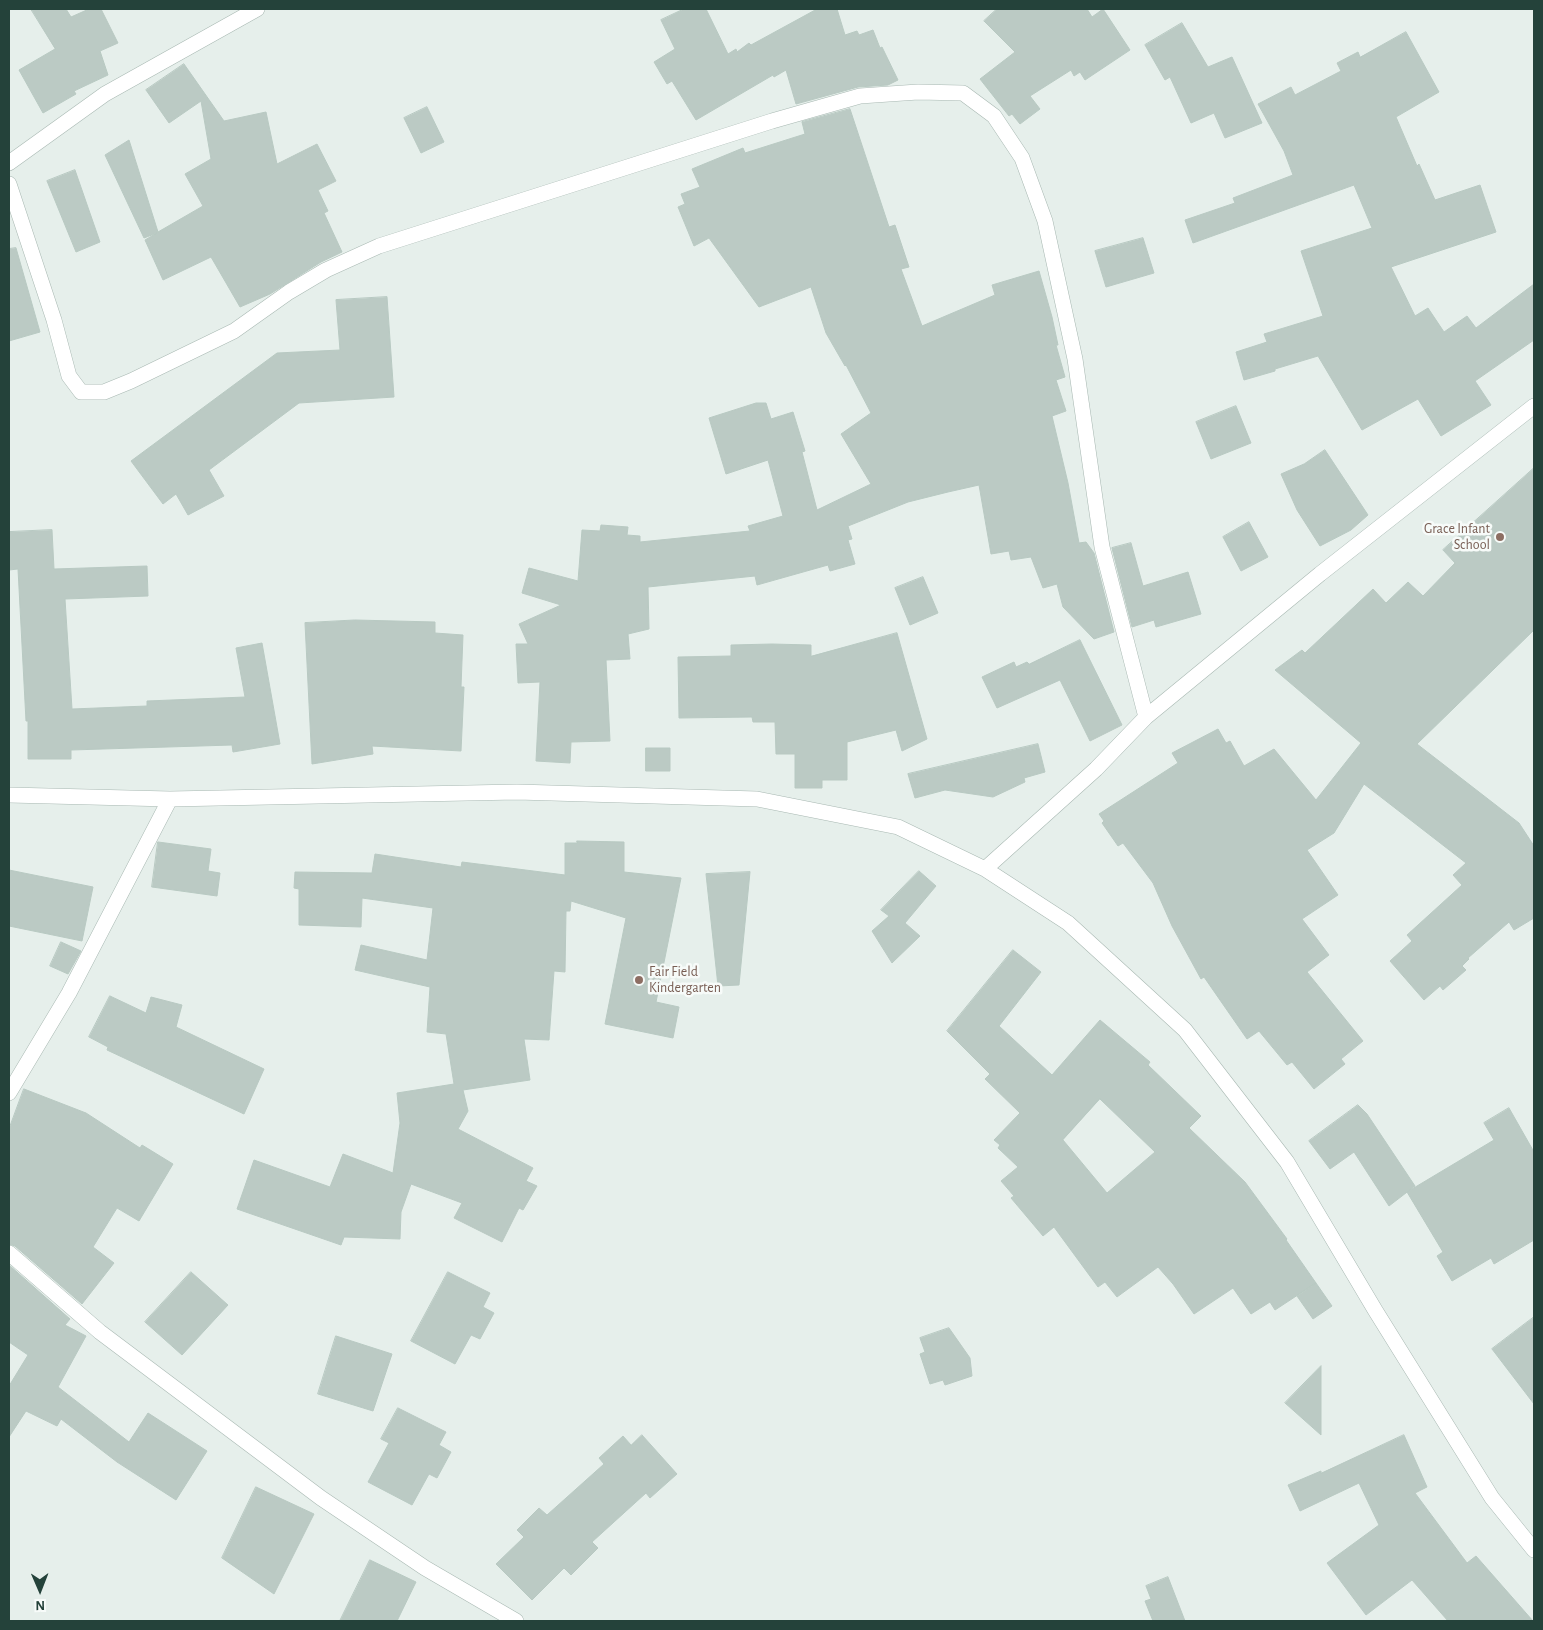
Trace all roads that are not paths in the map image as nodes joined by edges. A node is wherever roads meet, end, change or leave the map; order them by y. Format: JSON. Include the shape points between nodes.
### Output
{"nodes":[{"id":1,"x":256,"y":9,"type":"edge"},
{"id":2,"x":9,"y":163,"type":"edge"},
{"id":3,"x":9,"y":184,"type":"edge"},
{"id":4,"x":1534,"y":406,"type":"edge"},
{"id":5,"x":1146,"y":717,"type":"junction"},
{"id":6,"x":9,"y":795,"type":"edge"},
{"id":7,"x":170,"y":799,"type":"junction"},
{"id":8,"x":985,"y":869,"type":"junction"},
{"id":9,"x":9,"y":1093,"type":"edge"},
{"id":10,"x":9,"y":1253,"type":"edge"},
{"id":11,"x":1534,"y":1550,"type":"edge"},
{"id":12,"x":516,"y":1621,"type":"edge"}],
"edges":[{"from":1,"to":2,"type":"street","via":[[105,94]]},
{"from":3,"to":5,"type":"street","via":[[69,376],[81,392],[104,392],[234,330],[326,270],[379,246],[762,123],[860,96],[963,93],[994,116],[1022,158],[1045,221],[1075,359],[1102,547]]},
{"from":4,"to":5,"type":"street","via":[[1320,574]]},
{"from":5,"to":8,"type":"street","via":[[1096,769]]},
{"from":6,"to":7,"type":"street"},
{"from":7,"to":8,"type":"street","via":[[517,792],[758,799],[898,826]]},
{"from":7,"to":9,"type":"street","via":[[69,993]]},
{"from":8,"to":11,"type":"street","via":[[1068,923],[1185,1030],[1287,1162],[1492,1498]]},
{"from":10,"to":12,"type":"street","via":[[100,1332],[321,1498],[425,1568]]}]}
